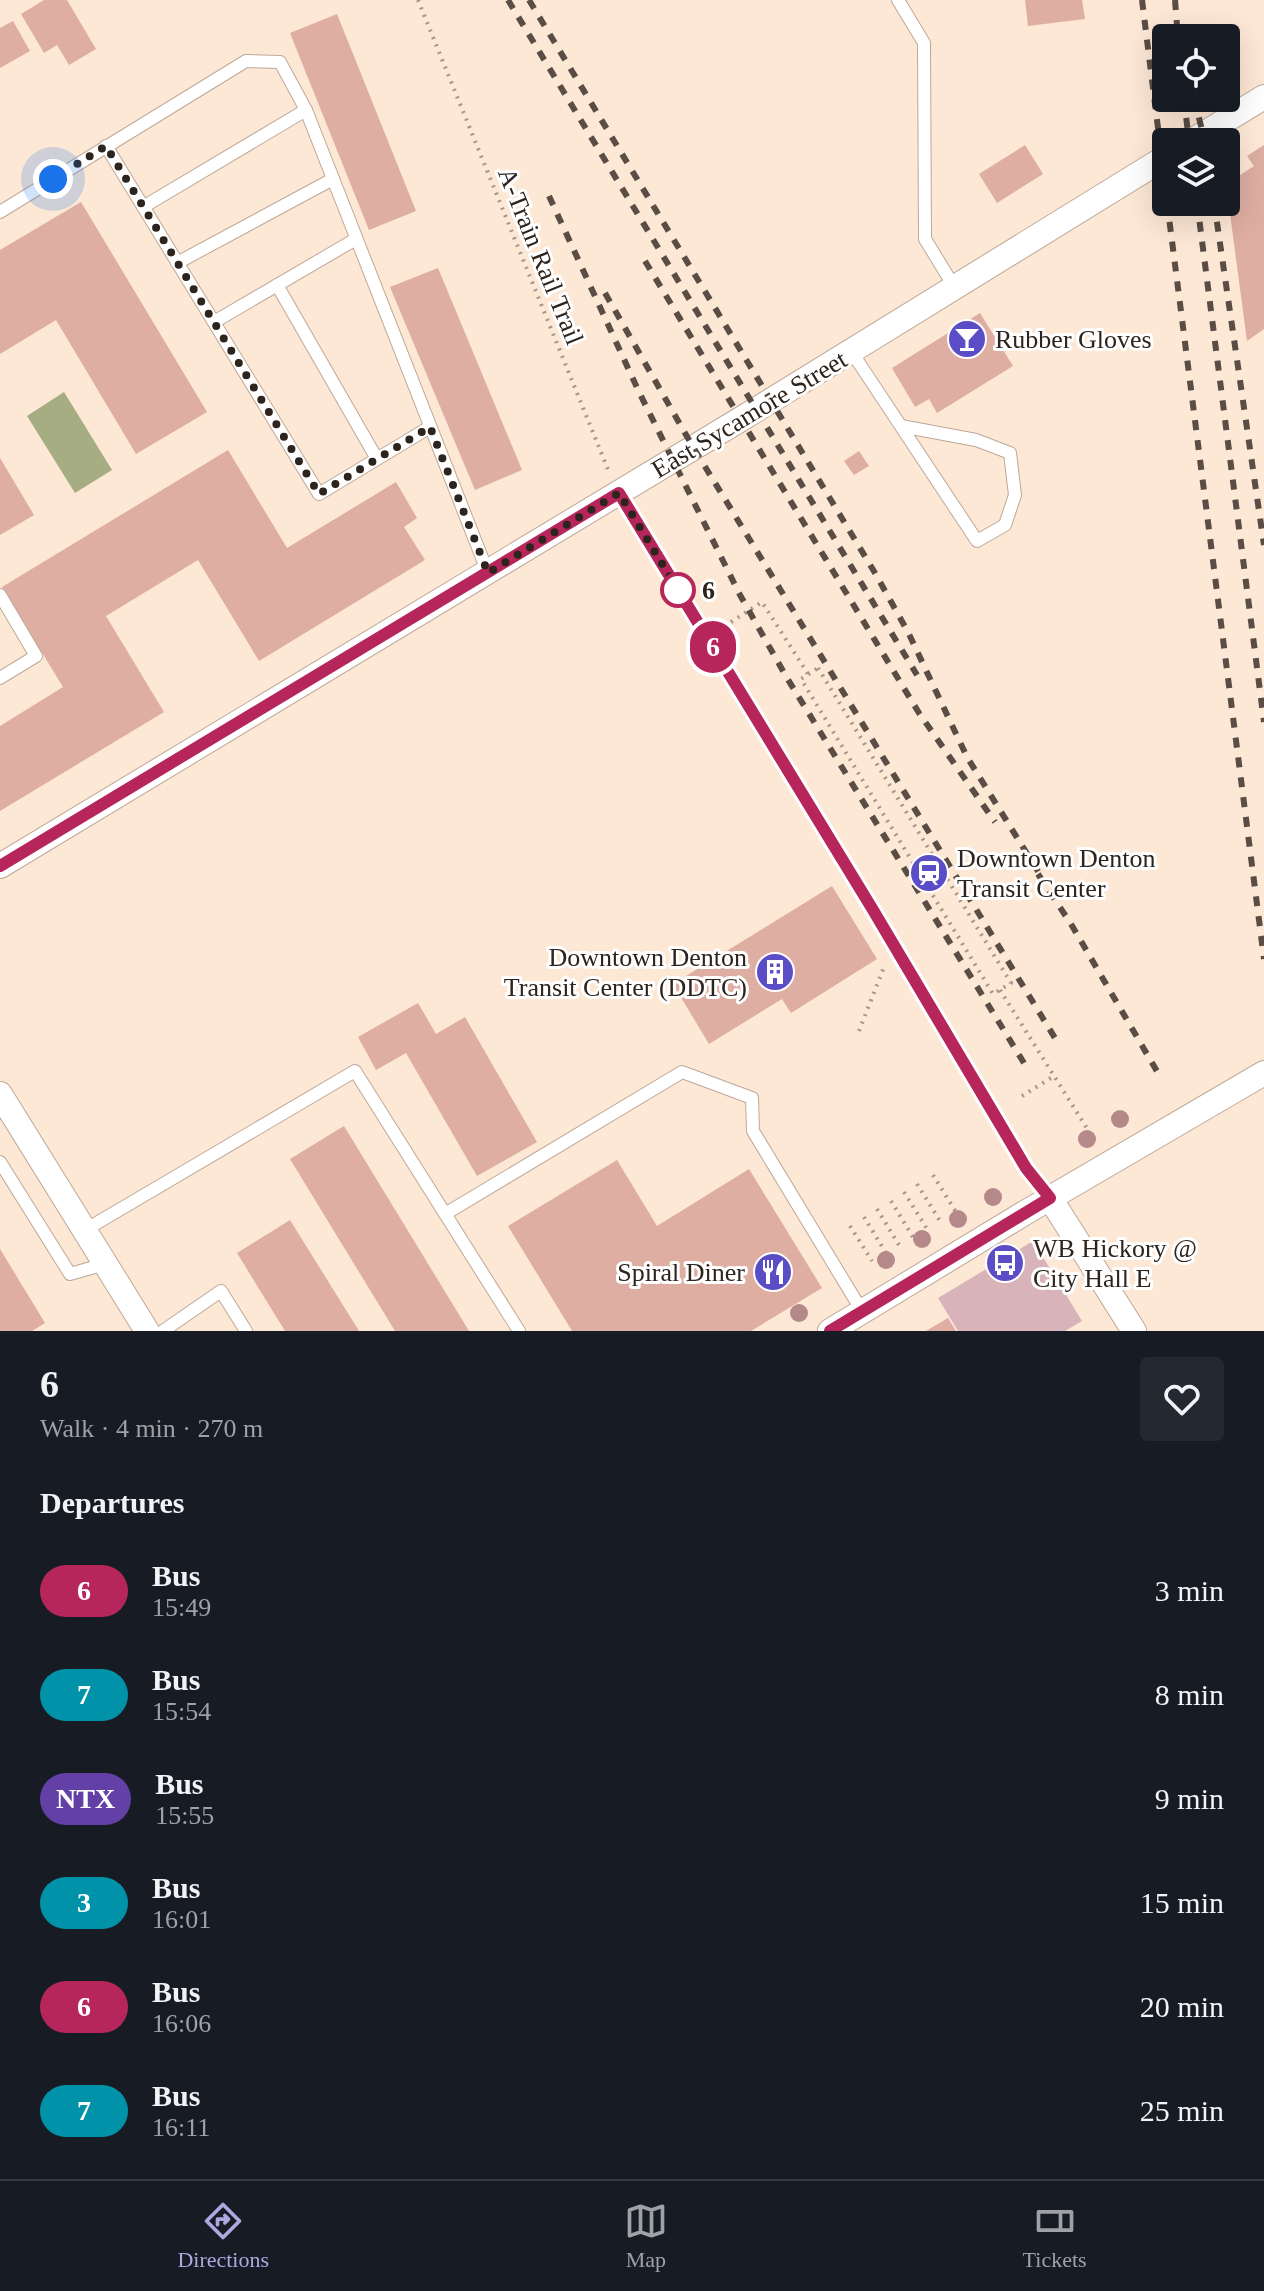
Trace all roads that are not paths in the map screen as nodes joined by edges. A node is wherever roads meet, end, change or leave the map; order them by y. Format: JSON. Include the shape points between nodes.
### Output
{"nodes":[{"id":1,"x":898,"y":0,"type":"edge"},
{"id":2,"x":1264,"y":97,"type":"edge"},
{"id":3,"x":306,"y":110,"type":"junction"},
{"id":4,"x":1213,"y":128,"type":"edge"},
{"id":5,"x":106,"y":146,"type":"junction"},
{"id":6,"x":1152,"y":166,"type":"edge"},
{"id":7,"x":333,"y":179,"type":"junction"},
{"id":8,"x":143,"y":207,"type":"junction"},
{"id":9,"x":0,"y":212,"type":"edge"},
{"id":10,"x":356,"y":239,"type":"junction"},
{"id":11,"x":177,"y":263,"type":"junction"},
{"id":12,"x":277,"y":285,"type":"junction"},
{"id":13,"x":955,"y":288,"type":"junction"},
{"id":14,"x":214,"y":322,"type":"junction"},
{"id":15,"x":851,"y":351,"type":"junction"},
{"id":16,"x":901,"y":426,"type":"junction"},
{"id":17,"x":430,"y":427,"type":"junction"},
{"id":18,"x":377,"y":459,"type":"junction"},
{"id":19,"x":617,"y":494,"type":"junction"},
{"id":20,"x":488,"y":573,"type":"junction"},
{"id":21,"x":0,"y":595,"type":"edge"},
{"id":22,"x":0,"y":678,"type":"edge"},
{"id":23,"x":0,"y":866,"type":"edge"},
{"id":24,"x":1264,"y":1073,"type":"edge"},
{"id":25,"x":0,"y":1094,"type":"edge"},
{"id":26,"x":0,"y":1162,"type":"edge"},
{"id":27,"x":1050,"y":1198,"type":"junction"},
{"id":28,"x":445,"y":1214,"type":"junction"},
{"id":29,"x":85,"y":1230,"type":"junction"},
{"id":30,"x":105,"y":1264,"type":"junction"},
{"id":31,"x":862,"y":1311,"type":"junction"},
{"id":32,"x":147,"y":1331,"type":"edge"},
{"id":33,"x":163,"y":1331,"type":"edge"},
{"id":34,"x":246,"y":1331,"type":"edge"},
{"id":35,"x":519,"y":1331,"type":"edge"},
{"id":36,"x":830,"y":1331,"type":"edge"},
{"id":37,"x":1134,"y":1331,"type":"edge"}],
"edges":[{"from":1,"to":13,"type":"lane","via":[[924,43],[925,239]]},
{"from":2,"to":4,"type":"street"},
{"from":3,"to":5,"type":"lane","via":[[280,62],[246,61]]},
{"from":3,"to":7,"type":"lane"},
{"from":3,"to":8,"type":"lane"},
{"from":5,"to":8,"type":"lane"},
{"from":5,"to":9,"type":"lane"},
{"from":6,"to":13,"type":"street","name":"East Sycamore Street"},
{"from":7,"to":10,"type":"lane"},
{"from":7,"to":11,"type":"lane"},
{"from":8,"to":11,"type":"lane"},
{"from":10,"to":12,"type":"lane"},
{"from":10,"to":17,"type":"lane"},
{"from":11,"to":14,"type":"lane"},
{"from":12,"to":14,"type":"lane"},
{"from":12,"to":18,"type":"lane"},
{"from":13,"to":15,"type":"street","name":"East Sycamore Street"},
{"from":14,"to":18,"type":"lane","via":[[319,494]]},
{"from":15,"to":16,"type":"lane"},
{"from":15,"to":19,"type":"street","name":"East Sycamore Street"},
{"from":16,"to":16,"type":"lane","via":[[977,541],[1005,525],[1015,495],[1010,453],[976,440]]},
{"from":17,"to":18,"type":"lane"},
{"from":17,"to":20,"type":"lane"},
{"from":19,"to":20,"type":"street","name":"East Sycamore Street"},
{"from":19,"to":27,"type":"lane","via":[[1026,1168]]},
{"from":20,"to":23,"type":"street","name":"East Sycamore Street"},
{"from":21,"to":22,"type":"lane","via":[[36,656]]},
{"from":24,"to":27,"type":"street"},
{"from":25,"to":29,"type":"street"},
{"from":26,"to":30,"type":"lane","via":[[70,1274]]},
{"from":27,"to":31,"type":"street"},
{"from":27,"to":37,"type":"street"},
{"from":28,"to":29,"type":"lane","via":[[355,1071]]},
{"from":28,"to":31,"type":"lane","via":[[682,1072],[752,1098],[753,1131]]},
{"from":28,"to":35,"type":"lane"},
{"from":29,"to":30,"type":"street"},
{"from":30,"to":32,"type":"street"},
{"from":31,"to":36,"type":"street"},
{"from":33,"to":34,"type":"lane","via":[[221,1291]]}]}
